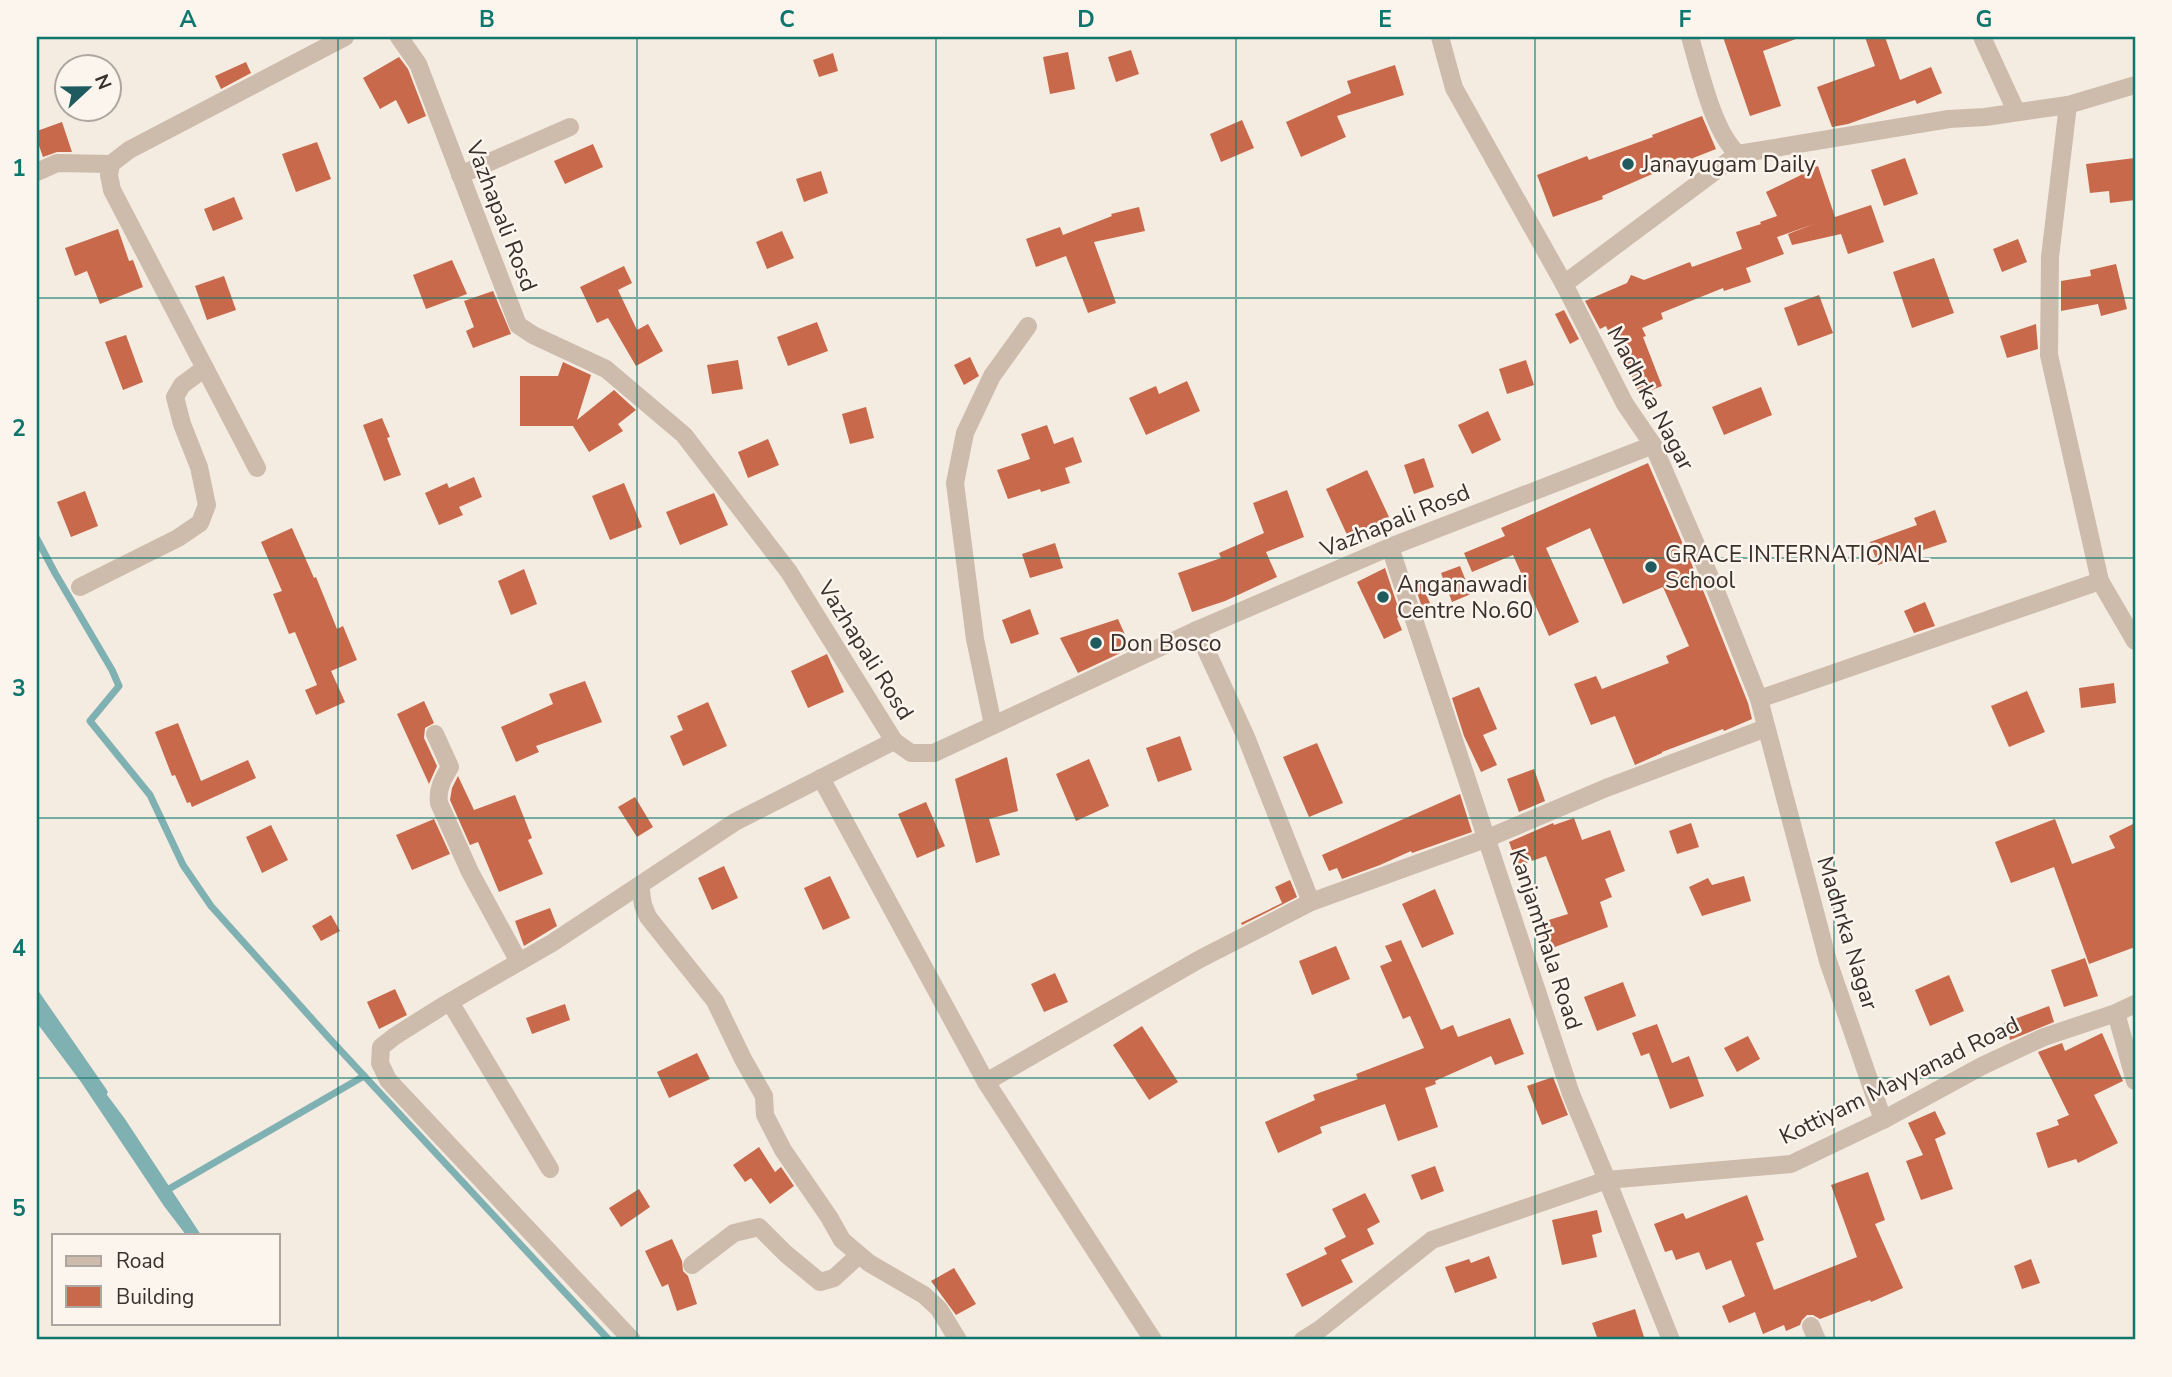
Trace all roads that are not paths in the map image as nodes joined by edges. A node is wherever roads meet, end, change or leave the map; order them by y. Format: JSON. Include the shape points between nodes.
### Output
{"nodes":[{"id":1,"x":345,"y":37,"type":"edge"},
{"id":2,"x":399,"y":37,"type":"edge"},
{"id":3,"x":1440,"y":37,"type":"edge"},
{"id":4,"x":1690,"y":37,"type":"edge"},
{"id":5,"x":1982,"y":37,"type":"edge"},
{"id":6,"x":2135,"y":85,"type":"edge"},
{"id":7,"x":2068,"y":105,"type":"junction"},
{"id":8,"x":2016,"y":111,"type":"junction"},
{"id":9,"x":570,"y":127,"type":"dead end"},
{"id":10,"x":1738,"y":154,"type":"junction"},
{"id":11,"x":111,"y":164,"type":"junction"},
{"id":12,"x":37,"y":172,"type":"edge"},
{"id":13,"x":460,"y":175,"type":"junction"},
{"id":14,"x":1564,"y":284,"type":"junction"},
{"id":15,"x":1028,"y":326,"type":"dead end"},
{"id":16,"x":205,"y":368,"type":"junction"},
{"id":17,"x":1653,"y":445,"type":"junction"},
{"id":18,"x":257,"y":468,"type":"dead end"},
{"id":19,"x":1390,"y":547,"type":"junction"},
{"id":20,"x":2101,"y":581,"type":"junction"},
{"id":21,"x":80,"y":587,"type":"dead end"},
{"id":22,"x":1197,"y":630,"type":"junction"},
{"id":23,"x":2135,"y":640,"type":"edge"},
{"id":24,"x":1759,"y":699,"type":"junction"},
{"id":25,"x":993,"y":725,"type":"junction"},
{"id":26,"x":1766,"y":728,"type":"junction"},
{"id":27,"x":435,"y":734,"type":"dead end"},
{"id":28,"x":894,"y":741,"type":"junction"},
{"id":29,"x":821,"y":778,"type":"junction"},
{"id":30,"x":1488,"y":838,"type":"junction"},
{"id":31,"x":640,"y":885,"type":"junction"},
{"id":32,"x":1311,"y":902,"type":"junction"},
{"id":33,"x":519,"y":962,"type":"junction"},
{"id":34,"x":450,"y":1002,"type":"junction"},
{"id":35,"x":2135,"y":1004,"type":"edge"},
{"id":36,"x":2116,"y":1013,"type":"junction"},
{"id":37,"x":2135,"y":1081,"type":"edge"},
{"id":38,"x":986,"y":1082,"type":"junction"},
{"id":39,"x":1883,"y":1120,"type":"junction"},
{"id":40,"x":550,"y":1170,"type":"dead end"},
{"id":41,"x":1607,"y":1180,"type":"junction"},
{"id":42,"x":859,"y":1255,"type":"junction"},
{"id":43,"x":692,"y":1265,"type":"dead end"},
{"id":44,"x":632,"y":1340,"type":"edge"},
{"id":45,"x":958,"y":1340,"type":"edge"},
{"id":46,"x":1153,"y":1340,"type":"edge"},
{"id":47,"x":1303,"y":1340,"type":"edge"},
{"id":48,"x":1671,"y":1340,"type":"edge"}],
"edges":[{"from":1,"to":11,"type":"street","via":[[129,150]]},
{"from":2,"to":13,"type":"street","name":"Vazhapali Rosd","via":[[418,64]]},
{"from":3,"to":14,"type":"street","name":"Madhrka Nagar","via":[[1454,88]]},
{"from":4,"to":10,"type":"street","via":[[1717,121]]},
{"from":5,"to":8,"type":"street"},
{"from":6,"to":7,"type":"street"},
{"from":7,"to":8,"type":"street"},
{"from":7,"to":20,"type":"street","via":[[2050,257],[2049,355]]},
{"from":8,"to":10,"type":"street"},
{"from":9,"to":13,"type":"street"},
{"from":10,"to":14,"type":"street"},
{"from":11,"to":12,"type":"street","via":[[57,163]]},
{"from":11,"to":16,"type":"street","via":[[112,190]]},
{"from":13,"to":28,"type":"street","name":"Vazhapali Rosd","via":[[518,325],[606,369],[684,435],[789,572]]},
{"from":14,"to":17,"type":"street","name":"Madhrka Nagar","via":[[1625,404]]},
{"from":15,"to":25,"type":"street","via":[[992,376],[965,433],[955,484],[975,639]]},
{"from":16,"to":18,"type":"street"},
{"from":16,"to":21,"type":"street","via":[[182,385],[175,397],[207,505],[200,523]]},
{"from":17,"to":19,"type":"street","name":"Vazhapali Rosd"},
{"from":17,"to":24,"type":"street","name":"Madhrka Nagar"},
{"from":19,"to":22,"type":"street","name":"Vazhapali Rosd"},
{"from":19,"to":30,"type":"street","name":"Kanjamthala Road"},
{"from":20,"to":23,"type":"street"},
{"from":20,"to":24,"type":"street"},
{"from":22,"to":25,"type":"street","name":"Vazhapali Rosd"},
{"from":22,"to":32,"type":"street","via":[[1246,737]]},
{"from":24,"to":26,"type":"street","name":"Madhrka Nagar"},
{"from":25,"to":28,"type":"street","name":"Vazhapali Rosd","via":[[933,753],[911,753]]},
{"from":26,"to":30,"type":"street"},
{"from":26,"to":39,"type":"street","name":"Madhrka Nagar","via":[[1828,961]]},
{"from":27,"to":33,"type":"street","via":[[450,767],[440,783],[439,803]]},
{"from":28,"to":29,"type":"street"},
{"from":29,"to":31,"type":"street","via":[[735,822]]},
{"from":29,"to":38,"type":"street"},
{"from":30,"to":32,"type":"street"},
{"from":30,"to":41,"type":"street","name":"Kanjamthala Road","via":[[1571,1094]]},
{"from":31,"to":33,"type":"street"},
{"from":31,"to":42,"type":"street","via":[[648,917],[715,1001],[764,1096],[765,1115],[783,1150],[842,1240]]},
{"from":32,"to":38,"type":"street","via":[[1200,959]]},
{"from":33,"to":34,"type":"street"},
{"from":34,"to":40,"type":"street"},
{"from":34,"to":44,"type":"street","via":[[381,1047],[380,1063],[388,1080]]},
{"from":35,"to":36,"type":"street","name":"Kottiyam Mayyanad Road"},
{"from":36,"to":37,"type":"street"},
{"from":36,"to":39,"type":"street","name":"Kottiyam Mayyanad Road","via":[[2019,1048]]},
{"from":38,"to":46,"type":"street"},
{"from":39,"to":41,"type":"street","name":"Kottiyam Mayyanad Road","via":[[1791,1164]]},
{"from":41,"to":47,"type":"street","name":"Kottiyam Mayyanad Road","via":[[1432,1240]]},
{"from":41,"to":48,"type":"street","name":"Kanjamthala Road"},
{"from":42,"to":43,"type":"street","via":[[834,1278],[820,1282],[759,1227],[734,1233]]},
{"from":42,"to":45,"type":"street","via":[[924,1295],[939,1309]]}]}
